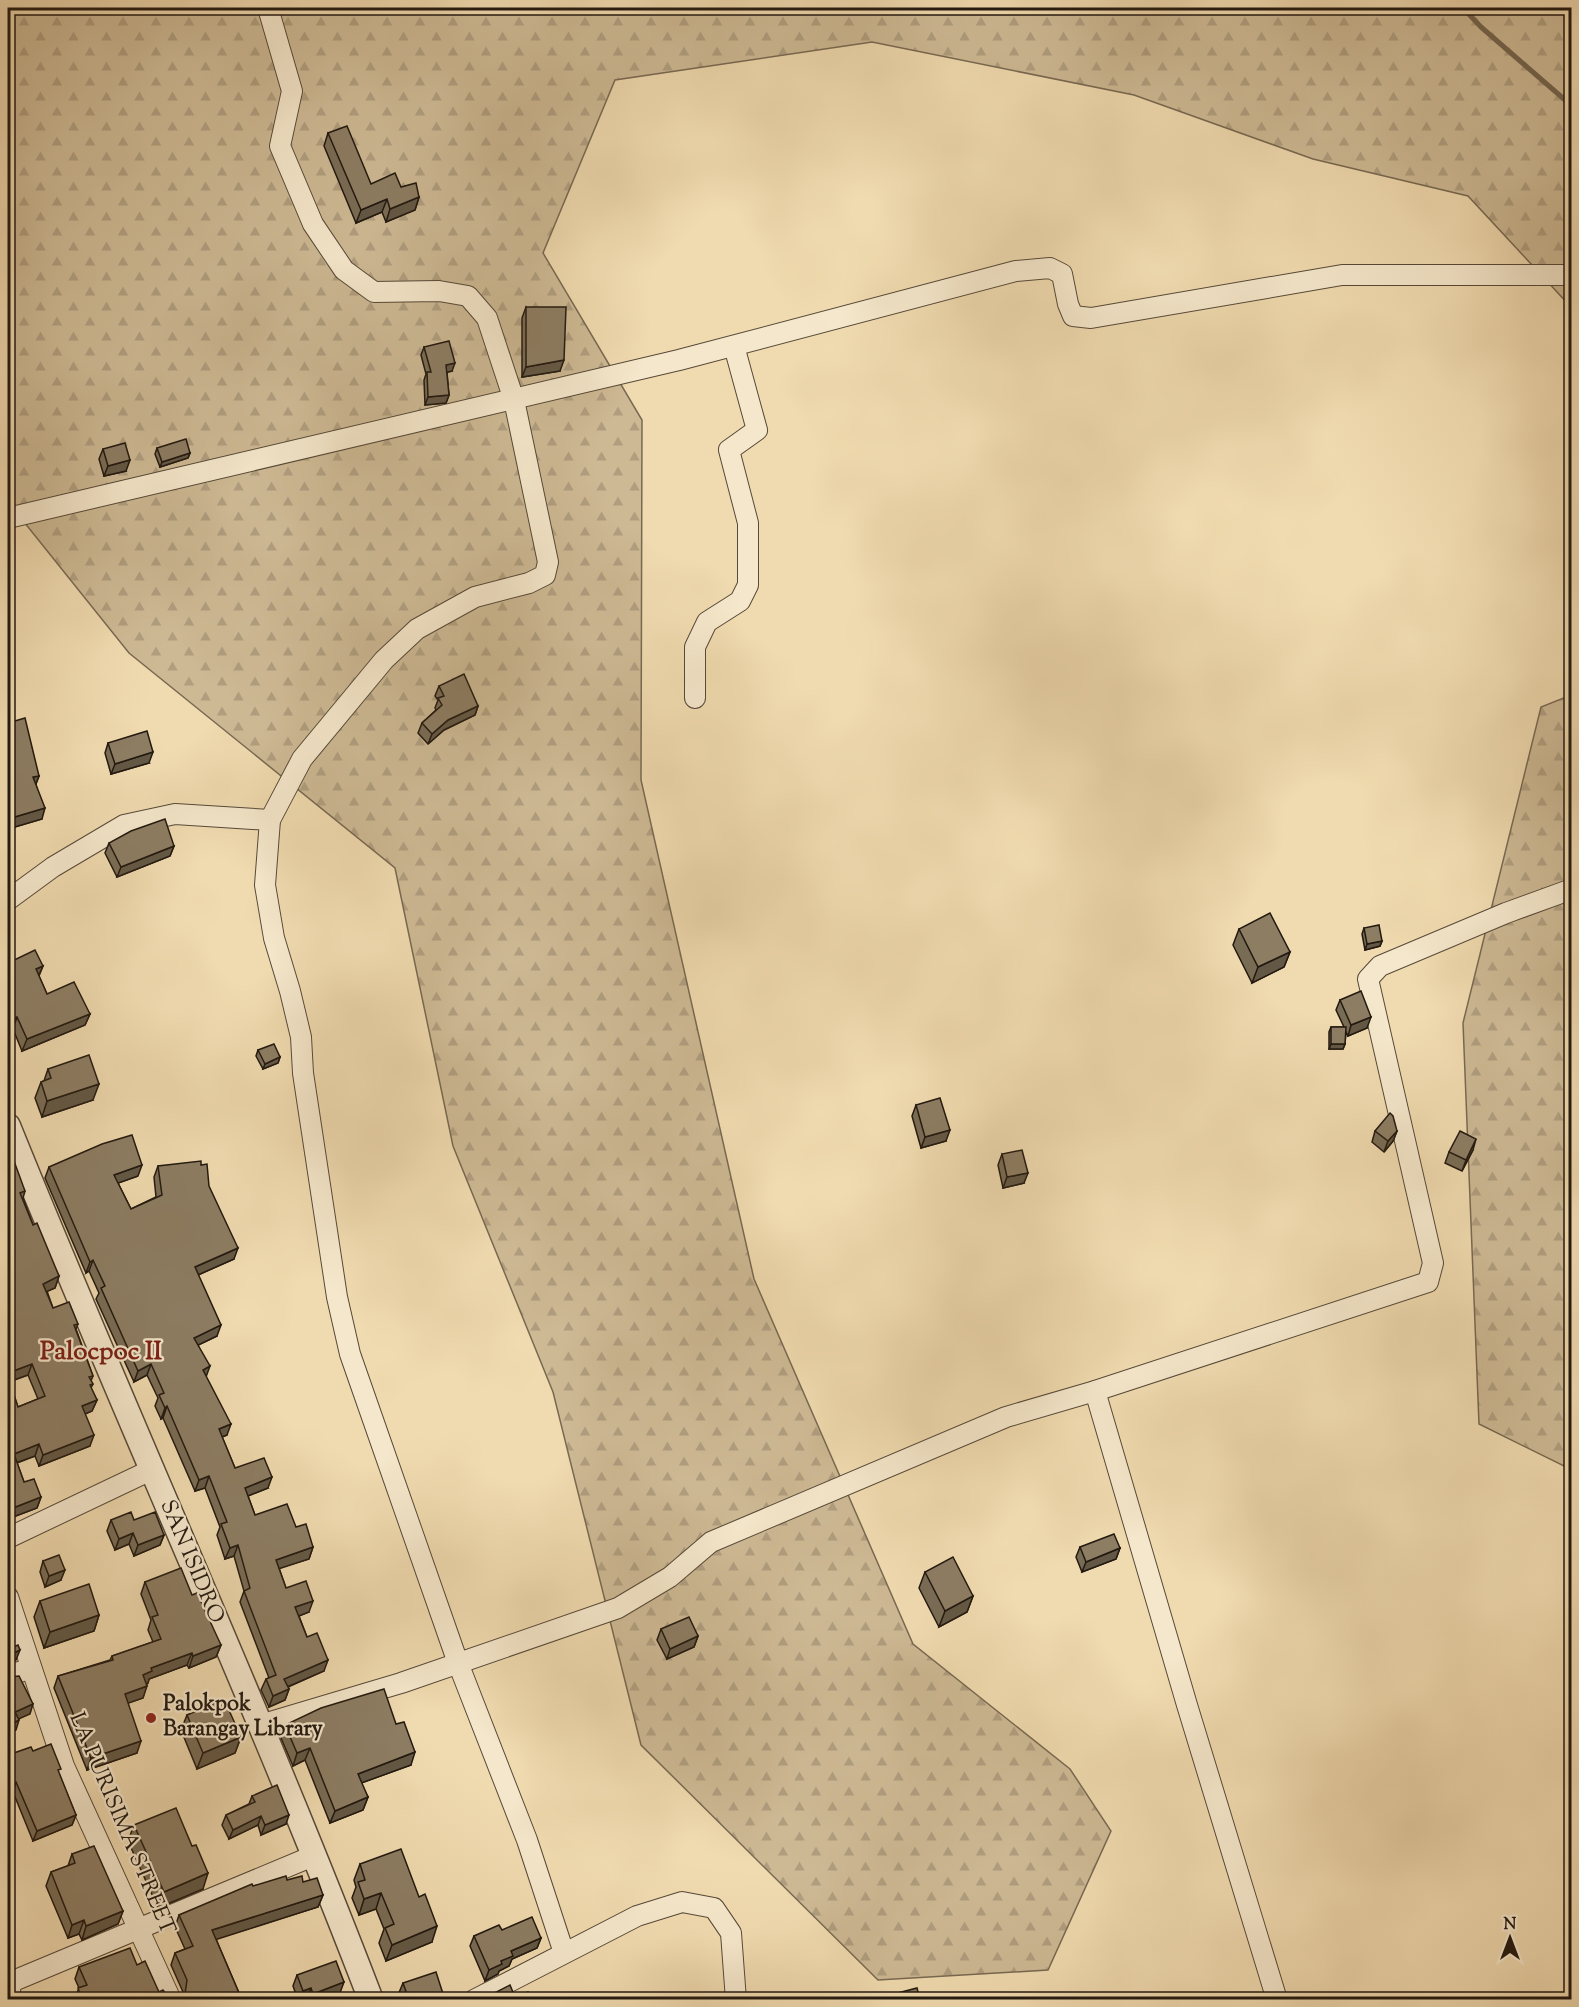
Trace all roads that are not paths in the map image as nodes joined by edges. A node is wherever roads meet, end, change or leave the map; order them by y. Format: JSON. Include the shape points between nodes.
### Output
{"nodes":[{"id":1,"x":268,"y":8,"type":"edge"},
{"id":2,"x":1572,"y":275,"type":"edge"},
{"id":3,"x":734,"y":346,"type":"junction"},
{"id":4,"x":514,"y":400,"type":"junction"},
{"id":5,"x":8,"y":518,"type":"edge"},
{"id":6,"x":694,"y":698,"type":"dead end"},
{"id":7,"x":270,"y":820,"type":"junction"},
{"id":8,"x":1572,"y":889,"type":"edge"},
{"id":9,"x":8,"y":900,"type":"edge"},
{"id":10,"x":8,"y":1126,"type":"edge"},
{"id":11,"x":1095,"y":1391,"type":"junction"},
{"id":12,"x":151,"y":1470,"type":"junction"},
{"id":13,"x":8,"y":1538,"type":"edge"},
{"id":14,"x":8,"y":1597,"type":"edge"},
{"id":15,"x":458,"y":1663,"type":"junction"},
{"id":16,"x":31,"y":1668,"type":"junction"},
{"id":17,"x":8,"y":1676,"type":"edge"},
{"id":18,"x":260,"y":1725,"type":"junction"},
{"id":19,"x":313,"y":1856,"type":"junction"},
{"id":20,"x":138,"y":1928,"type":"junction"},
{"id":21,"x":564,"y":1953,"type":"junction"},
{"id":22,"x":9,"y":2000,"type":"edge"},
{"id":23,"x":171,"y":2000,"type":"edge"},
{"id":24,"x":371,"y":2000,"type":"edge"},
{"id":25,"x":474,"y":2000,"type":"edge"},
{"id":26,"x":736,"y":2000,"type":"edge"},
{"id":27,"x":1277,"y":2000,"type":"edge"}],
"edges":[{"from":1,"to":4,"type":"street","via":[[291,91],[279,146],[313,224],[344,270],[374,292],[439,291],[468,296],[488,318]]},
{"from":2,"to":3,"type":"street","via":[[1342,275],[1091,318],[1073,316],[1062,274],[1050,268],[1016,271]]},
{"from":3,"to":4,"type":"street"},
{"from":3,"to":6,"type":"street","via":[[757,430],[729,450],[748,523],[748,585],[740,601],[707,622],[694,647]]},
{"from":4,"to":5,"type":"street"},
{"from":4,"to":7,"type":"street","via":[[548,562],[545,575],[529,584],[475,597],[417,629],[384,660],[302,759]]},
{"from":7,"to":9,"type":"street","via":[[175,814],[124,825],[53,867]]},
{"from":7,"to":15,"type":"street","via":[[266,885],[274,938],[301,1037],[337,1297],[350,1354]]},
{"from":8,"to":11,"type":"street","via":[[1380,966],[1368,979],[1433,1263],[1428,1282]]},
{"from":10,"to":12,"type":"street","name":"SAN ISIDRO"},
{"from":11,"to":15,"type":"street","via":[[1006,1417],[883,1468],[711,1542],[670,1577],[618,1608]]},
{"from":11,"to":27,"type":"street","via":[[1186,1706]]},
{"from":12,"to":13,"type":"street"},
{"from":12,"to":18,"type":"street","name":"SAN ISIDRO"},
{"from":14,"to":16,"type":"street","name":"LA PURISIMA STREET"},
{"from":15,"to":18,"type":"street"},
{"from":15,"to":21,"type":"street","via":[[527,1840]]},
{"from":16,"to":17,"type":"street"},
{"from":16,"to":20,"type":"street","name":"LA PURISIMA STREET","via":[[64,1766]]},
{"from":18,"to":19,"type":"street","name":"SAN ISIDRO"},
{"from":19,"to":20,"type":"street"},
{"from":19,"to":24,"type":"street","name":"SAN ISIDRO"},
{"from":20,"to":22,"type":"street","via":[[12,1982]]},
{"from":20,"to":23,"type":"street","name":"LA PURISIMA STREET"},
{"from":21,"to":25,"type":"street"},
{"from":21,"to":26,"type":"street","via":[[637,1916],[671,1905],[682,1902],[714,1908],[731,1933]]}]}
